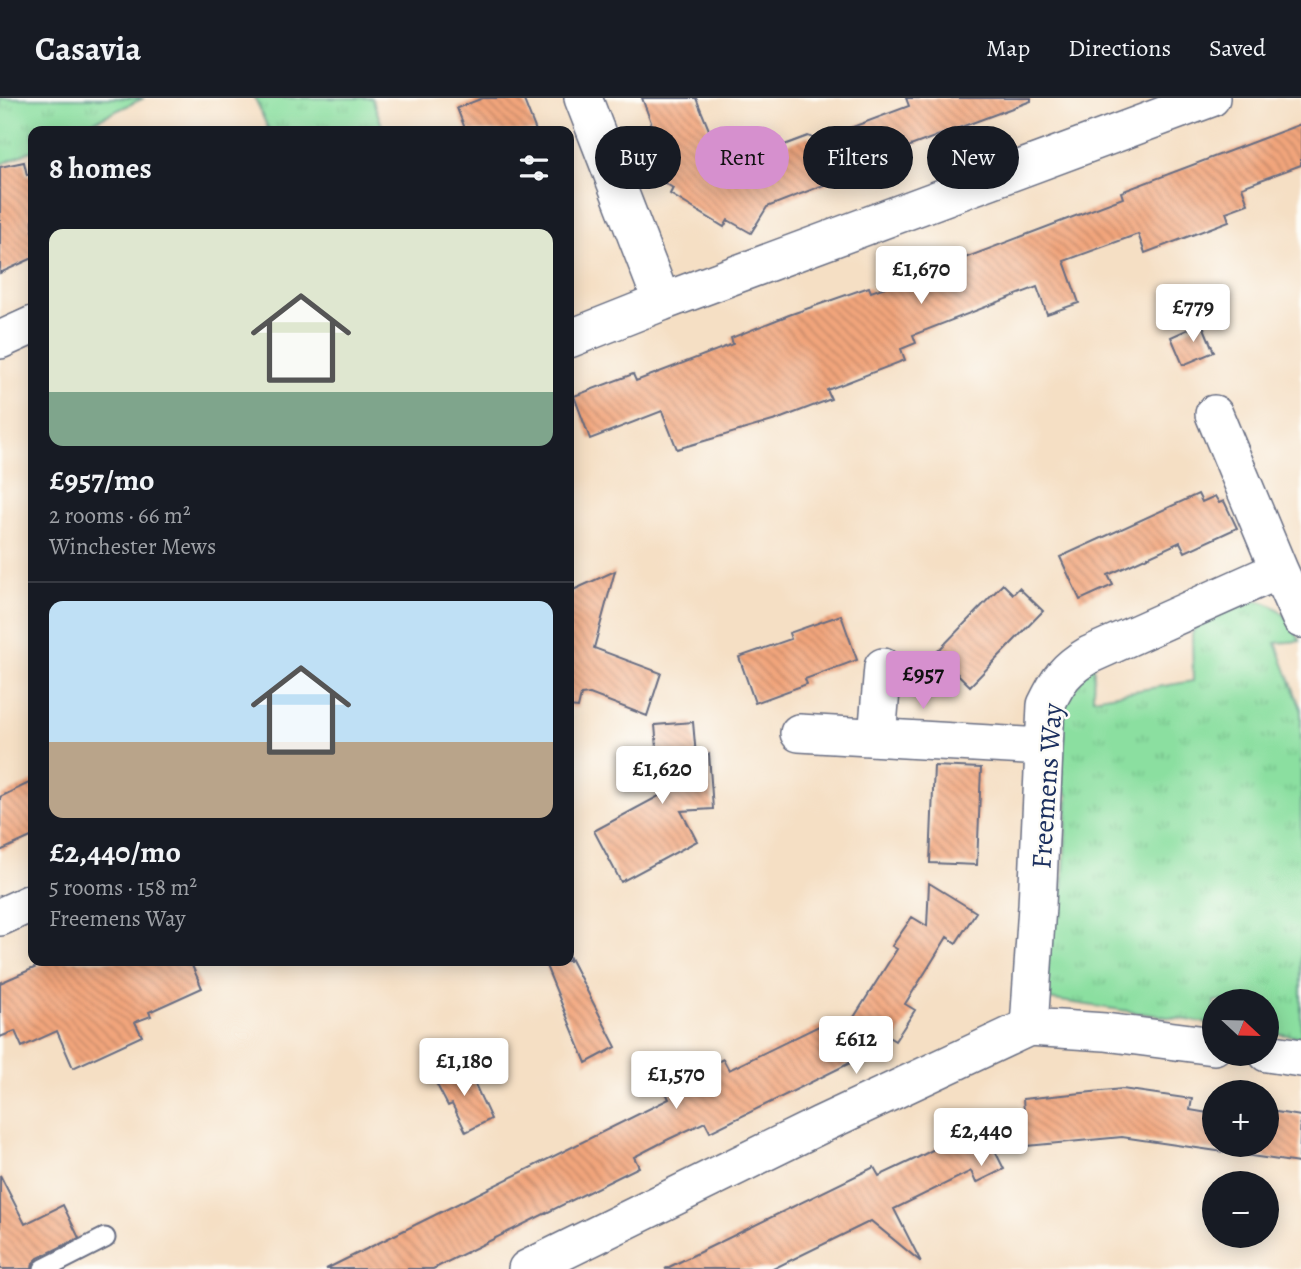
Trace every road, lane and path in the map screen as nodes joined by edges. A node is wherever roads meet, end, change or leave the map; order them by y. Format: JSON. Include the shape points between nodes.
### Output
{"nodes":[{"id":1,"x":583,"y":98,"type":"edge"},
{"id":2,"x":1211,"y":98,"type":"edge"},
{"id":3,"x":662,"y":302,"type":"junction"},
{"id":4,"x":28,"y":327,"type":"edge"},
{"id":5,"x":574,"y":337,"type":"edge"},
{"id":6,"x":0,"y":340,"type":"edge"},
{"id":7,"x":1214,"y":414,"type":"dead end"},
{"id":8,"x":1279,"y":570,"type":"junction"},
{"id":9,"x":1301,"y":619,"type":"edge"},
{"id":10,"x":883,"y":667,"type":"dead end"},
{"id":11,"x":799,"y":733,"type":"dead end"},
{"id":12,"x":877,"y":737,"type":"junction"},
{"id":13,"x":1043,"y":747,"type":"junction"},
{"id":14,"x":28,"y":904,"type":"edge"},
{"id":15,"x":0,"y":917,"type":"edge"},
{"id":16,"x":1029,"y":1027,"type":"junction"},
{"id":17,"x":1202,"y":1044,"type":"edge"},
{"id":18,"x":1279,"y":1055,"type":"edge"},
{"id":19,"x":1301,"y":1058,"type":"edge"},
{"id":20,"x":105,"y":1238,"type":"dead end"},
{"id":21,"x":44,"y":1269,"type":"edge"},
{"id":22,"x":527,"y":1269,"type":"edge"}],
"edges":[{"from":1,"to":3,"type":"street"},
{"from":2,"to":3,"type":"street"},
{"from":3,"to":5,"type":"street"},
{"from":4,"to":6,"type":"street"},
{"from":7,"to":8,"type":"street"},
{"from":8,"to":9,"type":"street"},
{"from":8,"to":13,"type":"street","name":"Freemens Way","via":[[1070,666],[1046,705]]},
{"from":10,"to":12,"type":"street"},
{"from":11,"to":12,"type":"street"},
{"from":12,"to":13,"type":"street"},
{"from":13,"to":16,"type":"street","name":"Freemens Way"},
{"from":14,"to":15,"type":"street"},
{"from":16,"to":17,"type":"street"},
{"from":16,"to":22,"type":"street"},
{"from":18,"to":19,"type":"street"},
{"from":20,"to":21,"type":"lane"}]}
